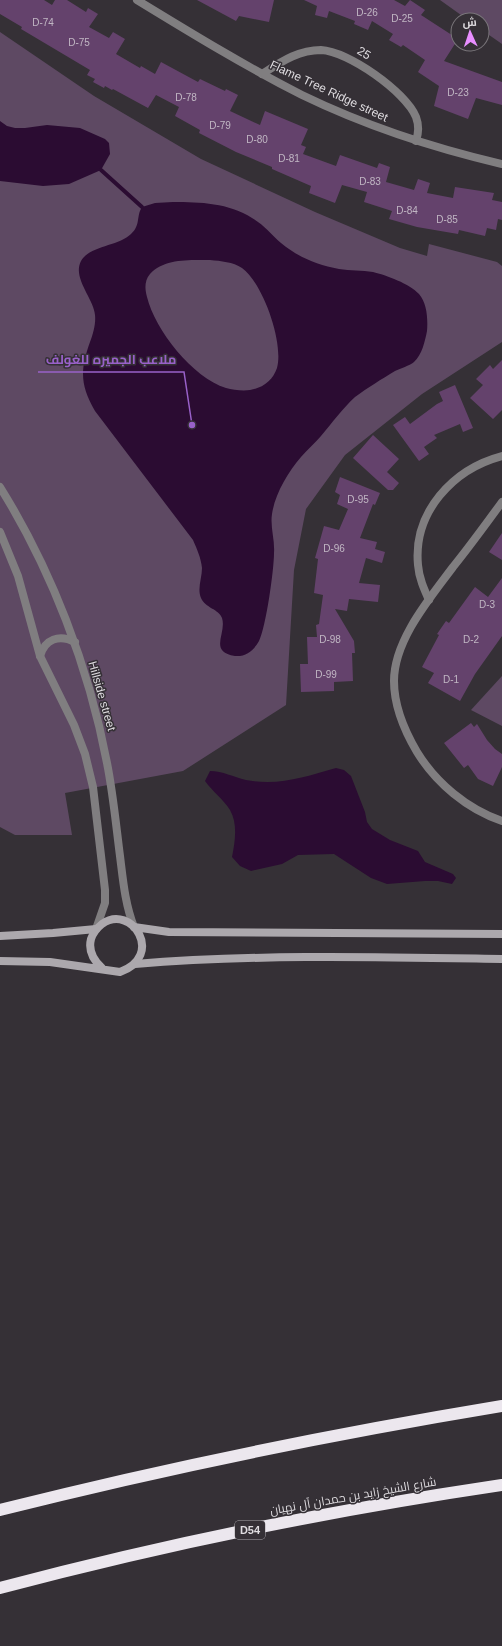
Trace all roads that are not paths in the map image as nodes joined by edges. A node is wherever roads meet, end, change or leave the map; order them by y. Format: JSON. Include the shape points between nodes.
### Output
{"nodes":[{"id":1,"x":137,"y":0,"type":"edge"},
{"id":2,"x":262,"y":74,"type":"junction"},
{"id":3,"x":416,"y":141,"type":"junction"},
{"id":4,"x":502,"y":164,"type":"edge"},
{"id":5,"x":502,"y":456,"type":"edge"},
{"id":6,"x":0,"y":487,"type":"edge"},
{"id":7,"x":502,"y":502,"type":"edge"},
{"id":8,"x":0,"y":532,"type":"edge"},
{"id":9,"x":429,"y":600,"type":"junction"},
{"id":10,"x":75,"y":642,"type":"junction"},
{"id":11,"x":40,"y":656,"type":"junction"},
{"id":12,"x":502,"y":821,"type":"edge"},
{"id":13,"x":134,"y":927,"type":"junction"},
{"id":14,"x":96,"y":929,"type":"junction"},
{"id":15,"x":502,"y":934,"type":"edge"},
{"id":16,"x":0,"y":936,"type":"edge"},
{"id":17,"x":502,"y":960,"type":"edge"},
{"id":18,"x":0,"y":961,"type":"edge"},
{"id":19,"x":135,"y":964,"type":"junction"},
{"id":20,"x":102,"y":968,"type":"junction"},
{"id":21,"x":502,"y":1406,"type":"edge"},
{"id":22,"x":502,"y":1485,"type":"edge"},
{"id":23,"x":0,"y":1510,"type":"edge"},
{"id":24,"x":0,"y":1588,"type":"edge"}],
"edges":[{"from":1,"to":2,"type":"street","name":"Flame Tree Ridge street"},
{"from":2,"to":3,"type":"street","name":"Flame Tree Ridge street","via":[[345,114]]},
{"from":2,"to":3,"type":"street","name":"25","via":[[288,58],[304,52],[322,50],[345,56],[379,78],[416,115],[419,133]]},
{"from":3,"to":4,"type":"street","name":"Flame Tree Ridge street"},
{"from":5,"to":9,"type":"street","via":[[474,466],[460,475],[437,498],[429,512],[422,529],[418,553],[422,583]]},
{"from":6,"to":10,"type":"street","name":"Hillside street","via":[[42,564]]},
{"from":7,"to":9,"type":"street"},
{"from":8,"to":11,"type":"street","via":[[18,576]]},
{"from":9,"to":12,"type":"street","via":[[407,635],[395,665],[398,710],[420,758],[445,786],[478,810]]},
{"from":10,"to":11,"type":"street","via":[[61,638],[53,639],[42,649]]},
{"from":10,"to":13,"type":"street","name":"Hillside street","via":[[107,763],[124,888]]},
{"from":11,"to":14,"type":"street","via":[[80,739],[93,787],[105,890],[105,903]]},
{"from":13,"to":14,"type":"street","via":[[128,922],[111,920]]},
{"from":13,"to":15,"type":"street","via":[[170,932]]},
{"from":13,"to":19,"type":"street","via":[[142,941],[140,957]]},
{"from":14,"to":16,"type":"street"},
{"from":14,"to":20,"type":"street","via":[[92,936],[91,954]]},
{"from":17,"to":19,"type":"street","via":[[383,957],[236,958]]},
{"from":18,"to":20,"type":"street","via":[[50,962]]},
{"from":19,"to":20,"type":"street","via":[[120,972]]},
{"from":21,"to":23,"type":"highway","via":[[225,1458]]},
{"from":22,"to":24,"type":"highway","name":"شارع الشيخ زايد بن حمدان آل نهيان","number":"D54","via":[[284,1523]]}]}
